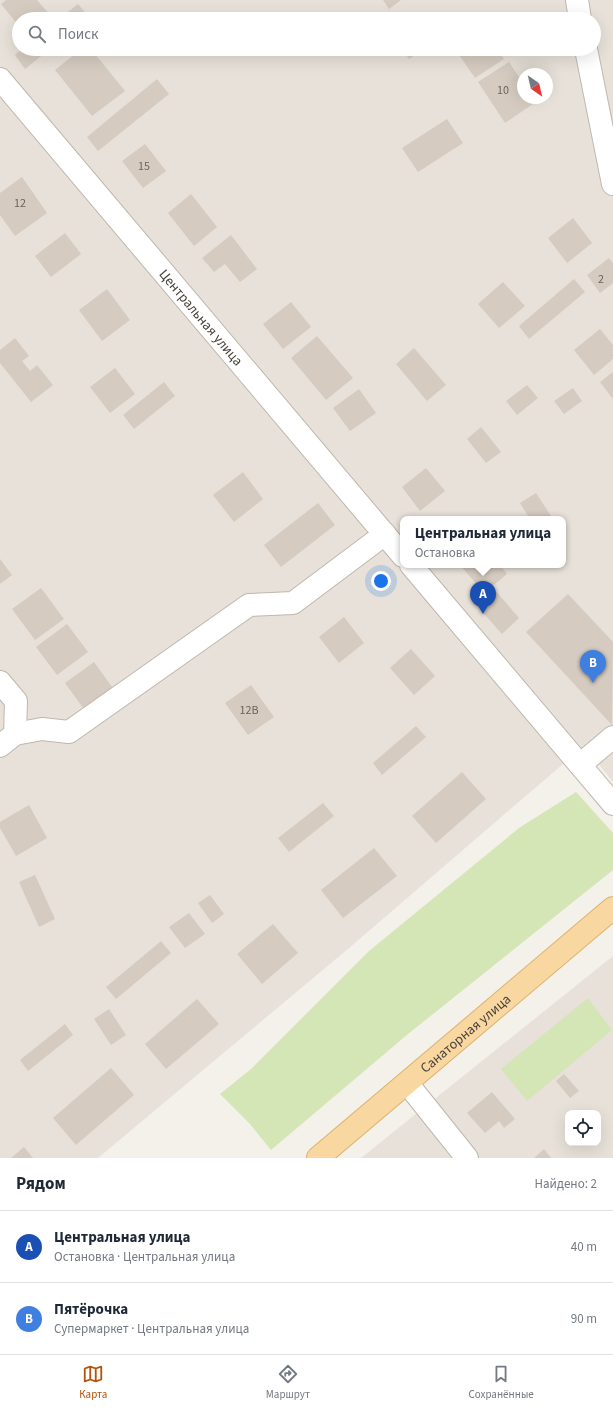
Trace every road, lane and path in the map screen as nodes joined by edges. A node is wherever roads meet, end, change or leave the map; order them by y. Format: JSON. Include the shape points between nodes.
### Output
{"nodes":[{"id":1,"x":576,"y":0,"type":"edge"},
{"id":2,"x":579,"y":12,"type":"edge"},
{"id":3,"x":588,"y":56,"type":"edge"},
{"id":4,"x":0,"y":79,"type":"edge"},
{"id":5,"x":612,"y":169,"type":"edge"},
{"id":6,"x":385,"y":534,"type":"junction"},
{"id":7,"x":400,"y":552,"type":"edge"},
{"id":8,"x":414,"y":568,"type":"edge"},
{"id":9,"x":0,"y":682,"type":"edge"},
{"id":10,"x":613,"y":737,"type":"edge"},
{"id":11,"x":7,"y":740,"type":"edge"},
{"id":12,"x":580,"y":765,"type":"junction"},
{"id":13,"x":613,"y":804,"type":"edge"},
{"id":14,"x":613,"y":908,"type":"edge"},
{"id":15,"x":407,"y":1083,"type":"junction"},
{"id":16,"x":318,"y":1158,"type":"edge"},
{"id":17,"x":467,"y":1158,"type":"edge"}],
"edges":[{"from":1,"to":2,"type":"street"},
{"from":3,"to":5,"type":"street"},
{"from":4,"to":6,"type":"street","name":"Центральная улица"},
{"from":6,"to":7,"type":"street","name":"Центральная улица"},
{"from":6,"to":11,"type":"street","via":[[293,603],[249,605],[69,732],[42,729]]},
{"from":8,"to":12,"type":"street"},
{"from":9,"to":11,"type":"street","via":[[16,701]]},
{"from":10,"to":12,"type":"street"},
{"from":12,"to":13,"type":"street"},
{"from":14,"to":15,"type":"main road","name":"Санаторная улица"},
{"from":15,"to":16,"type":"main road","name":"Санаторная улица"},
{"from":15,"to":17,"type":"street"}]}
